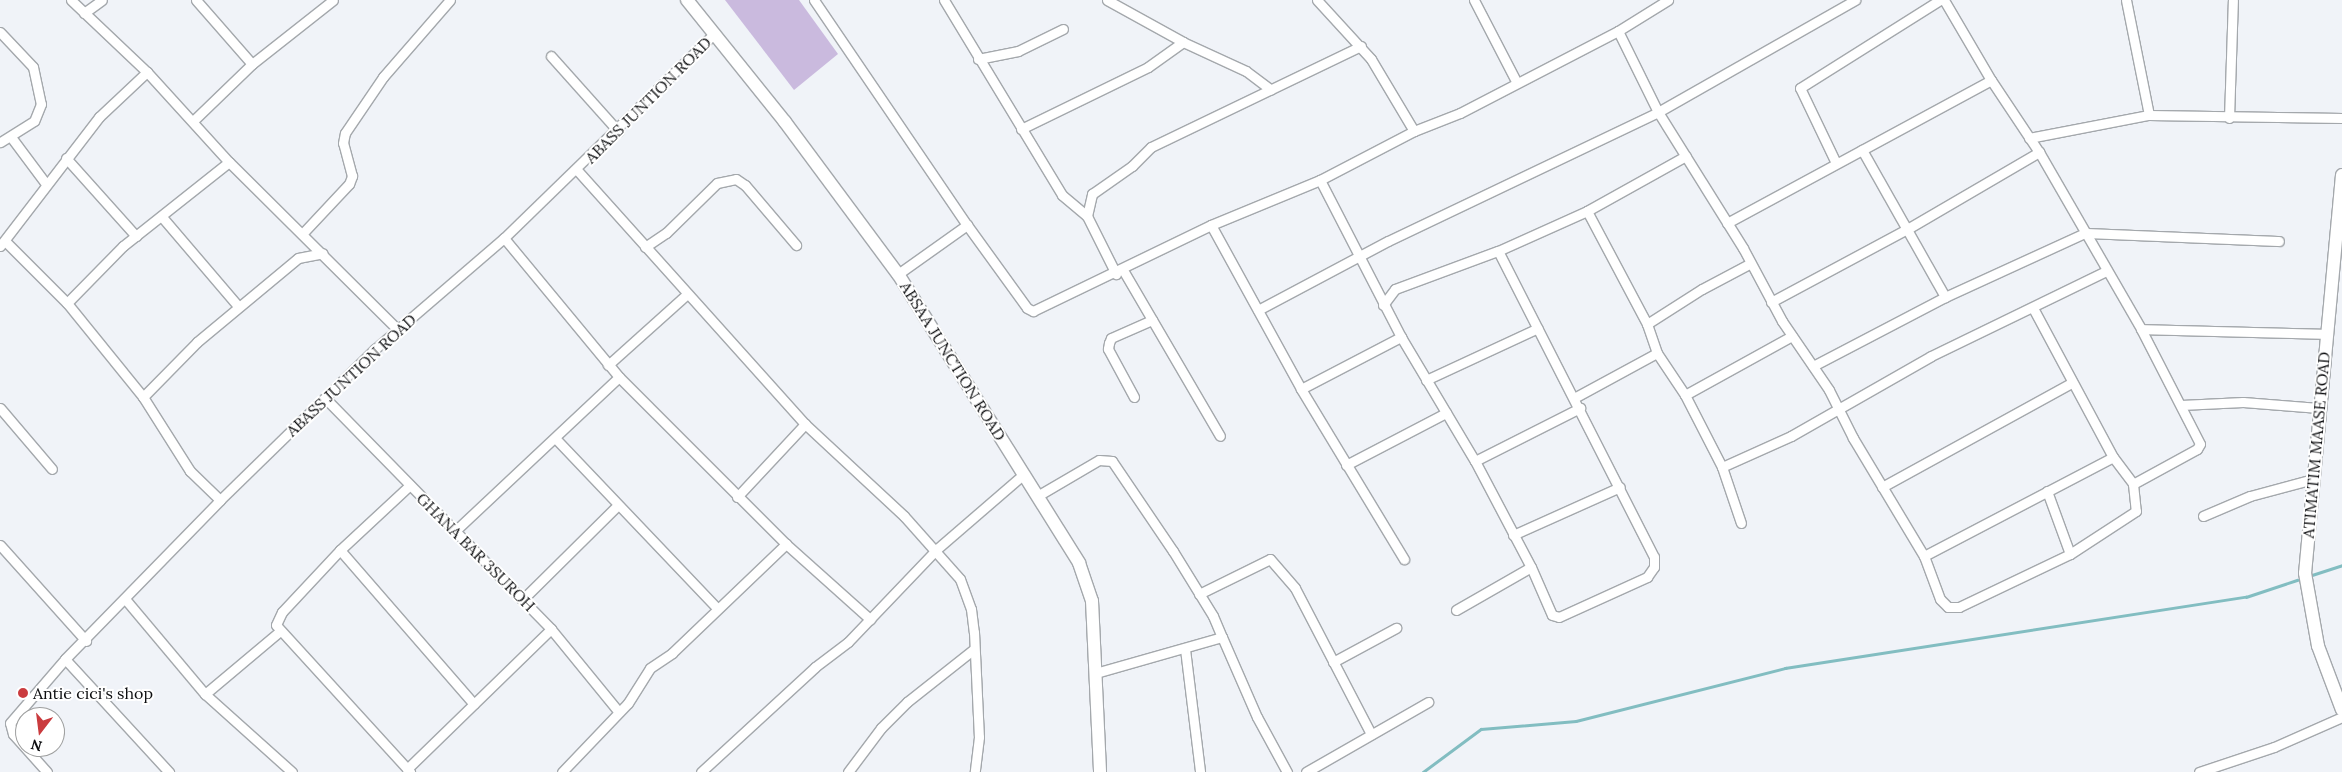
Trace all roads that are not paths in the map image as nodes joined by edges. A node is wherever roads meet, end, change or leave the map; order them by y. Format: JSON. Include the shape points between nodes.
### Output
{"nodes":[{"id":1,"x":71,"y":0,"type":"edge"},
{"id":2,"x":102,"y":0,"type":"edge"},
{"id":3,"x":196,"y":0,"type":"edge"},
{"id":4,"x":333,"y":0,"type":"edge"},
{"id":5,"x":450,"y":0,"type":"edge"},
{"id":6,"x":687,"y":0,"type":"edge"},
{"id":7,"x":814,"y":0,"type":"edge"},
{"id":8,"x":944,"y":0,"type":"edge"},
{"id":9,"x":1107,"y":0,"type":"edge"},
{"id":10,"x":1316,"y":0,"type":"edge"},
{"id":11,"x":1474,"y":0,"type":"edge"},
{"id":12,"x":1668,"y":0,"type":"edge"},
{"id":13,"x":1855,"y":0,"type":"edge"},
{"id":14,"x":1940,"y":0,"type":"edge"},
{"id":15,"x":1944,"y":0,"type":"edge"},
{"id":16,"x":2126,"y":0,"type":"edge"},
{"id":17,"x":2236,"y":1,"type":"edge"},
{"id":18,"x":1656,"y":3,"type":"edge"},
{"id":19,"x":84,"y":13,"type":"junction"},
{"id":20,"x":1063,"y":29,"type":"dead end"},
{"id":21,"x":1618,"y":31,"type":"junction"},
{"id":22,"x":0,"y":32,"type":"edge"},
{"id":23,"x":715,"y":33,"type":"junction"},
{"id":24,"x":1183,"y":42,"type":"junction"},
{"id":25,"x":1361,"y":46,"type":"junction"},
{"id":26,"x":551,"y":56,"type":"dead end"},
{"id":27,"x":978,"y":59,"type":"junction"},
{"id":28,"x":252,"y":64,"type":"junction"},
{"id":29,"x":147,"y":72,"type":"junction"},
{"id":30,"x":1991,"y":80,"type":"junction"},
{"id":31,"x":1517,"y":83,"type":"junction"},
{"id":32,"x":1271,"y":90,"type":"junction"},
{"id":33,"x":1658,"y":112,"type":"junction"},
{"id":34,"x":2149,"y":115,"type":"junction"},
{"id":35,"x":2229,"y":118,"type":"junction"},
{"id":36,"x":2342,"y":118,"type":"edge"},
{"id":37,"x":193,"y":121,"type":"junction"},
{"id":38,"x":1021,"y":129,"type":"junction"},
{"id":39,"x":618,"y":131,"type":"junction"},
{"id":40,"x":1414,"y":132,"type":"junction"},
{"id":41,"x":11,"y":137,"type":"junction"},
{"id":42,"x":2030,"y":138,"type":"junction"},
{"id":43,"x":0,"y":142,"type":"edge"},
{"id":44,"x":1862,"y":150,"type":"junction"},
{"id":45,"x":2039,"y":152,"type":"junction"},
{"id":46,"x":1686,"y":156,"type":"junction"},
{"id":47,"x":66,"y":158,"type":"junction"},
{"id":48,"x":229,"y":162,"type":"junction"},
{"id":49,"x":1836,"y":163,"type":"junction"},
{"id":50,"x":577,"y":170,"type":"junction"},
{"id":51,"x":2342,"y":175,"type":"edge"},
{"id":52,"x":1320,"y":180,"type":"junction"},
{"id":53,"x":46,"y":184,"type":"junction"},
{"id":54,"x":2341,"y":192,"type":"edge"},
{"id":55,"x":1587,"y":211,"type":"junction"},
{"id":56,"x":162,"y":216,"type":"junction"},
{"id":57,"x":1087,"y":216,"type":"junction"},
{"id":58,"x":1727,"y":223,"type":"junction"},
{"id":59,"x":967,"y":225,"type":"junction"},
{"id":60,"x":1211,"y":225,"type":"junction"},
{"id":61,"x":1909,"y":228,"type":"junction"},
{"id":62,"x":2084,"y":233,"type":"junction"},
{"id":63,"x":302,"y":234,"type":"junction"},
{"id":64,"x":136,"y":236,"type":"junction"},
{"id":65,"x":504,"y":238,"type":"junction"},
{"id":66,"x":2279,"y":241,"type":"dead end"},
{"id":67,"x":2,"y":244,"type":"edge"},
{"id":68,"x":796,"y":245,"type":"dead end"},
{"id":69,"x":645,"y":247,"type":"junction"},
{"id":70,"x":1498,"y":251,"type":"junction"},
{"id":71,"x":323,"y":253,"type":"junction"},
{"id":72,"x":1358,"y":259,"type":"junction"},
{"id":73,"x":1752,"y":263,"type":"junction"},
{"id":74,"x":2106,"y":271,"type":"junction"},
{"id":75,"x":1119,"y":272,"type":"junction"},
{"id":76,"x":898,"y":274,"type":"junction"},
{"id":77,"x":686,"y":295,"type":"junction"},
{"id":78,"x":1945,"y":297,"type":"junction"},
{"id":79,"x":1771,"y":302,"type":"junction"},
{"id":80,"x":67,"y":303,"type":"junction"},
{"id":81,"x":1383,"y":305,"type":"junction"},
{"id":82,"x":238,"y":306,"type":"junction"},
{"id":83,"x":2033,"y":308,"type":"junction"},
{"id":84,"x":1258,"y":310,"type":"junction"},
{"id":85,"x":1152,"y":320,"type":"junction"},
{"id":86,"x":1647,"y":324,"type":"junction"},
{"id":87,"x":1538,"y":328,"type":"junction"},
{"id":88,"x":2141,"y":329,"type":"junction"},
{"id":89,"x":398,"y":330,"type":"junction"},
{"id":90,"x":2326,"y":334,"type":"junction"},
{"id":91,"x":1792,"y":336,"type":"junction"},
{"id":92,"x":1400,"y":337,"type":"junction"},
{"id":93,"x":1657,"y":353,"type":"junction"},
{"id":94,"x":608,"y":365,"type":"junction"},
{"id":95,"x":1813,"y":366,"type":"junction"},
{"id":96,"x":620,"y":377,"type":"junction"},
{"id":97,"x":1426,"y":380,"type":"junction"},
{"id":98,"x":2071,"y":383,"type":"junction"},
{"id":99,"x":1301,"y":389,"type":"junction"},
{"id":100,"x":1685,"y":396,"type":"junction"},
{"id":101,"x":142,"y":397,"type":"junction"},
{"id":102,"x":1134,"y":397,"type":"dead end"},
{"id":103,"x":1574,"y":398,"type":"junction"},
{"id":104,"x":326,"y":399,"type":"junction"},
{"id":105,"x":2181,"y":405,"type":"junction"},
{"id":106,"x":0,"y":408,"type":"edge"},
{"id":107,"x":1580,"y":408,"type":"junction"},
{"id":108,"x":2319,"y":408,"type":"junction"},
{"id":109,"x":1838,"y":409,"type":"junction"},
{"id":110,"x":1446,"y":413,"type":"junction"},
{"id":111,"x":805,"y":424,"type":"junction"},
{"id":112,"x":1220,"y":436,"type":"dead end"},
{"id":113,"x":556,"y":439,"type":"junction"},
{"id":114,"x":2113,"y":457,"type":"junction"},
{"id":115,"x":1475,"y":461,"type":"junction"},
{"id":116,"x":1346,"y":465,"type":"junction"},
{"id":117,"x":1722,"y":468,"type":"junction"},
{"id":118,"x":52,"y":469,"type":"dead end"},
{"id":119,"x":1024,"y":474,"type":"junction"},
{"id":120,"x":2313,"y":479,"type":"junction"},
{"id":121,"x":2133,"y":484,"type":"junction"},
{"id":122,"x":410,"y":485,"type":"junction"},
{"id":123,"x":1620,"y":487,"type":"junction"},
{"id":124,"x":1882,"y":487,"type":"junction"},
{"id":125,"x":2046,"y":491,"type":"junction"},
{"id":126,"x":1039,"y":495,"type":"junction"},
{"id":127,"x":737,"y":497,"type":"junction"},
{"id":128,"x":220,"y":500,"type":"junction"},
{"id":129,"x":618,"y":505,"type":"junction"},
{"id":130,"x":2203,"y":516,"type":"dead end"},
{"id":131,"x":1740,"y":523,"type":"dead end"},
{"id":132,"x":455,"y":531,"type":"junction"},
{"id":133,"x":1513,"y":535,"type":"junction"},
{"id":134,"x":786,"y":544,"type":"junction"},
{"id":135,"x":0,"y":545,"type":"edge"},
{"id":136,"x":936,"y":549,"type":"junction"},
{"id":137,"x":340,"y":550,"type":"junction"},
{"id":138,"x":2070,"y":554,"type":"junction"},
{"id":139,"x":1924,"y":556,"type":"junction"},
{"id":140,"x":1404,"y":559,"type":"dead end"},
{"id":141,"x":1531,"y":567,"type":"junction"},
{"id":142,"x":1199,"y":594,"type":"junction"},
{"id":143,"x":126,"y":600,"type":"junction"},
{"id":144,"x":522,"y":600,"type":"junction"},
{"id":145,"x":717,"y":608,"type":"junction"},
{"id":146,"x":1456,"y":610,"type":"dead end"},
{"id":147,"x":870,"y":619,"type":"junction"},
{"id":148,"x":1396,"y":628,"type":"dead end"},
{"id":149,"x":551,"y":629,"type":"junction"},
{"id":150,"x":279,"y":632,"type":"junction"},
{"id":151,"x":1222,"y":637,"type":"junction"},
{"id":152,"x":86,"y":641,"type":"junction"},
{"id":153,"x":974,"y":649,"type":"junction"},
{"id":154,"x":1185,"y":649,"type":"junction"},
{"id":155,"x":65,"y":659,"type":"junction"},
{"id":156,"x":1333,"y":662,"type":"junction"},
{"id":157,"x":1096,"y":673,"type":"junction"},
{"id":158,"x":2338,"y":690,"type":"edge"},
{"id":159,"x":204,"y":694,"type":"junction"},
{"id":160,"x":1428,"y":702,"type":"dead end"},
{"id":161,"x":474,"y":704,"type":"junction"},
{"id":162,"x":2342,"y":710,"type":"edge"},
{"id":163,"x":618,"y":711,"type":"junction"},
{"id":164,"x":2342,"y":717,"type":"edge"},
{"id":165,"x":1371,"y":734,"type":"junction"},
{"id":166,"x":409,"y":770,"type":"edge"},
{"id":167,"x":46,"y":772,"type":"edge"},
{"id":168,"x":169,"y":772,"type":"edge"},
{"id":169,"x":292,"y":772,"type":"edge"},
{"id":170,"x":562,"y":772,"type":"edge"},
{"id":171,"x":700,"y":772,"type":"edge"},
{"id":172,"x":848,"y":772,"type":"edge"},
{"id":173,"x":976,"y":772,"type":"edge"},
{"id":174,"x":1100,"y":772,"type":"edge"},
{"id":175,"x":1200,"y":772,"type":"edge"},
{"id":176,"x":1287,"y":772,"type":"edge"},
{"id":177,"x":1306,"y":772,"type":"edge"},
{"id":178,"x":2199,"y":772,"type":"edge"}],
"edges":[{"from":1,"to":19,"type":"street"},
{"from":2,"to":19,"type":"street"},
{"from":3,"to":28,"type":"street"},
{"from":4,"to":28,"type":"street"},
{"from":5,"to":63,"type":"street","via":[[383,77],[345,133],[342,143],[352,176],[349,184]]},
{"from":6,"to":23,"type":"street","name":"ABSAA JUNCTION ROAD"},
{"from":7,"to":59,"type":"street"},
{"from":8,"to":27,"type":"street"},
{"from":9,"to":24,"type":"street"},
{"from":10,"to":25,"type":"street"},
{"from":11,"to":31,"type":"street"},
{"from":12,"to":18,"type":"street"},
{"from":13,"to":33,"type":"street"},
{"from":14,"to":49,"type":"street","via":[[1800,88]]},
{"from":15,"to":30,"type":"street"},
{"from":16,"to":34,"type":"street"},
{"from":17,"to":35,"type":"street"},
{"from":18,"to":21,"type":"street"},
{"from":19,"to":29,"type":"street"},
{"from":20,"to":27,"type":"street","via":[[1018,51]]},
{"from":21,"to":31,"type":"street"},
{"from":21,"to":33,"type":"street"},
{"from":22,"to":41,"type":"street","via":[[33,67],[41,93],[39,114]]},
{"from":23,"to":39,"type":"street","name":"ABASS JUNTION ROAD"},
{"from":23,"to":76,"type":"street","name":"ABSAA JUNCTION ROAD"},
{"from":24,"to":32,"type":"street","via":[[1246,71]]},
{"from":24,"to":38,"type":"street","via":[[1148,66]]},
{"from":25,"to":32,"type":"street"},
{"from":25,"to":40,"type":"street"},
{"from":26,"to":39,"type":"street"},
{"from":27,"to":38,"type":"street"},
{"from":28,"to":37,"type":"street"},
{"from":29,"to":37,"type":"street"},
{"from":29,"to":47,"type":"street","via":[[99,117]]},
{"from":30,"to":42,"type":"street"},
{"from":30,"to":44,"type":"street"},
{"from":31,"to":40,"type":"street","via":[[1460,113]]},
{"from":32,"to":57,"type":"street","via":[[1151,147],[1132,166],[1092,194]]},
{"from":33,"to":46,"type":"street"},
{"from":33,"to":72,"type":"street","via":[[1388,241]]},
{"from":34,"to":35,"type":"street"},
{"from":34,"to":42,"type":"street"},
{"from":35,"to":36,"type":"street"},
{"from":37,"to":48,"type":"street"},
{"from":38,"to":57,"type":"street","via":[[1062,195]]},
{"from":39,"to":50,"type":"street","name":"ABASS JUNTION ROAD"},
{"from":40,"to":52,"type":"street"},
{"from":41,"to":43,"type":"street"},
{"from":41,"to":53,"type":"street"},
{"from":42,"to":45,"type":"street"},
{"from":44,"to":49,"type":"street"},
{"from":44,"to":61,"type":"street"},
{"from":45,"to":61,"type":"street"},
{"from":45,"to":62,"type":"street"},
{"from":46,"to":55,"type":"street"},
{"from":46,"to":58,"type":"street"},
{"from":47,"to":53,"type":"street"},
{"from":47,"to":64,"type":"street"},
{"from":48,"to":56,"type":"street"},
{"from":48,"to":63,"type":"street"},
{"from":49,"to":58,"type":"street"},
{"from":50,"to":65,"type":"street","name":"ABASS JUNTION ROAD"},
{"from":50,"to":69,"type":"street"},
{"from":51,"to":54,"type":"street","name":"ATIMATIM MAASE ROAD"},
{"from":52,"to":60,"type":"street"},
{"from":52,"to":72,"type":"street"},
{"from":53,"to":67,"type":"street"},
{"from":54,"to":90,"type":"street","name":"ATIMATIM MAASE ROAD"},
{"from":55,"to":70,"type":"street"},
{"from":55,"to":86,"type":"street"},
{"from":56,"to":64,"type":"street"},
{"from":56,"to":82,"type":"street"},
{"from":57,"to":75,"type":"street"},
{"from":58,"to":73,"type":"street"},
{"from":59,"to":75,"type":"street","via":[[1029,310],[1039,310]]},
{"from":59,"to":76,"type":"street"},
{"from":60,"to":75,"type":"street"},
{"from":60,"to":84,"type":"street"},
{"from":61,"to":78,"type":"street"},
{"from":61,"to":79,"type":"street"},
{"from":62,"to":66,"type":"street"},
{"from":62,"to":74,"type":"street"},
{"from":62,"to":78,"type":"street"},
{"from":63,"to":71,"type":"street"},
{"from":64,"to":80,"type":"street"},
{"from":65,"to":89,"type":"street","name":"ABASS JUNTION ROAD"},
{"from":65,"to":94,"type":"street"},
{"from":67,"to":80,"type":"street"},
{"from":68,"to":69,"type":"street","via":[[745,185],[736,179],[717,183],[666,233]]},
{"from":69,"to":77,"type":"street"},
{"from":70,"to":81,"type":"street","via":[[1395,289]]},
{"from":70,"to":87,"type":"street"},
{"from":71,"to":82,"type":"street","via":[[298,258]]},
{"from":71,"to":89,"type":"street"},
{"from":72,"to":81,"type":"street"},
{"from":72,"to":84,"type":"street"},
{"from":73,"to":79,"type":"street"},
{"from":73,"to":86,"type":"street","via":[[1702,289]]},
{"from":74,"to":83,"type":"street"},
{"from":74,"to":88,"type":"street"},
{"from":75,"to":85,"type":"street"},
{"from":76,"to":119,"type":"street","name":"ABSAA JUNCTION ROAD"},
{"from":77,"to":94,"type":"street"},
{"from":77,"to":111,"type":"street"},
{"from":78,"to":95,"type":"street"},
{"from":79,"to":91,"type":"street"},
{"from":80,"to":101,"type":"street"},
{"from":81,"to":92,"type":"street"},
{"from":82,"to":101,"type":"street"},
{"from":83,"to":98,"type":"street"},
{"from":83,"to":109,"type":"street","via":[[1931,356]]},
{"from":84,"to":99,"type":"street"},
{"from":85,"to":102,"type":"street","via":[[1111,338],[1109,343],[1108,349]]},
{"from":85,"to":112,"type":"street"},
{"from":86,"to":93,"type":"street"},
{"from":87,"to":97,"type":"street"},
{"from":87,"to":103,"type":"street"},
{"from":88,"to":90,"type":"street"},
{"from":88,"to":105,"type":"street"},
{"from":89,"to":104,"type":"street","name":"ABASS JUNTION ROAD"},
{"from":90,"to":108,"type":"street","name":"ATIMATIM MAASE ROAD"},
{"from":91,"to":95,"type":"street"},
{"from":91,"to":100,"type":"street"},
{"from":92,"to":97,"type":"street"},
{"from":92,"to":99,"type":"street"},
{"from":93,"to":100,"type":"street"},
{"from":93,"to":103,"type":"street"},
{"from":94,"to":96,"type":"street"},
{"from":95,"to":109,"type":"street"},
{"from":96,"to":113,"type":"street"},
{"from":96,"to":127,"type":"street"},
{"from":97,"to":110,"type":"street"},
{"from":98,"to":114,"type":"street"},
{"from":98,"to":124,"type":"street"},
{"from":99,"to":116,"type":"street"},
{"from":100,"to":117,"type":"street"},
{"from":101,"to":128,"type":"street","via":[[190,471]]},
{"from":103,"to":107,"type":"street"},
{"from":104,"to":122,"type":"street","name":"GHANA BAR 3SUROH"},
{"from":104,"to":128,"type":"street","name":"ABASS JUNTION ROAD"},
{"from":105,"to":108,"type":"street","via":[[2242,402]]},
{"from":105,"to":121,"type":"street","via":[[2200,444],[2197,449]]},
{"from":106,"to":118,"type":"street"},
{"from":107,"to":115,"type":"street"},
{"from":107,"to":123,"type":"street"},
{"from":108,"to":120,"type":"street","name":"ATIMATIM MAASE ROAD"},
{"from":109,"to":117,"type":"street","via":[[1791,436]]},
{"from":109,"to":124,"type":"street"},
{"from":110,"to":115,"type":"street"},
{"from":110,"to":116,"type":"street"},
{"from":111,"to":127,"type":"street"},
{"from":111,"to":136,"type":"street"},
{"from":113,"to":129,"type":"street"},
{"from":113,"to":132,"type":"street"},
{"from":114,"to":121,"type":"street"},
{"from":114,"to":125,"type":"street"},
{"from":115,"to":133,"type":"street"},
{"from":116,"to":140,"type":"street"},
{"from":117,"to":131,"type":"street"},
{"from":119,"to":126,"type":"street","name":"ABSAA JUNCTION ROAD"},
{"from":119,"to":136,"type":"street"},
{"from":120,"to":130,"type":"street","via":[[2250,496]]},
{"from":120,"to":158,"type":"street","name":"ATIMATIM MAASE ROAD","via":[[2306,573],[2318,646]]},
{"from":121,"to":138,"type":"street","via":[[2136,510]]},
{"from":122,"to":132,"type":"street","name":"GHANA BAR 3SUROH"},
{"from":122,"to":137,"type":"street"},
{"from":123,"to":133,"type":"street"},
{"from":123,"to":141,"type":"street","via":[[1654,557],[1654,568],[1648,577],[1556,616]]},
{"from":124,"to":139,"type":"street"},
{"from":125,"to":138,"type":"street"},
{"from":125,"to":139,"type":"street"},
{"from":126,"to":142,"type":"street","via":[[1099,460],[1112,461],[1136,493]]},
{"from":126,"to":157,"type":"street","name":"ABSAA JUNCTION ROAD","via":[[1086,578],[1092,601]]},
{"from":127,"to":134,"type":"street"},
{"from":128,"to":143,"type":"street","name":"ABASS JUNTION ROAD"},
{"from":129,"to":144,"type":"street"},
{"from":129,"to":145,"type":"street"},
{"from":132,"to":144,"type":"street","name":"GHANA BAR 3SUROH"},
{"from":133,"to":141,"type":"street"},
{"from":134,"to":145,"type":"street"},
{"from":134,"to":147,"type":"street"},
{"from":135,"to":152,"type":"street"},
{"from":136,"to":147,"type":"street"},
{"from":136,"to":153,"type":"street","via":[[960,579],[969,601]]},
{"from":137,"to":150,"type":"street","via":[[276,620]]},
{"from":137,"to":161,"type":"street"},
{"from":138,"to":139,"type":"street","via":[[1959,607],[1948,607],[1940,599]]},
{"from":141,"to":146,"type":"street"},
{"from":142,"to":151,"type":"street"},
{"from":142,"to":156,"type":"street","via":[[1270,559],[1295,588]]},
{"from":143,"to":152,"type":"street","name":"ABASS JUNTION ROAD"},
{"from":143,"to":159,"type":"street"},
{"from":144,"to":149,"type":"street","name":"GHANA BAR 3SUROH"},
{"from":145,"to":163,"type":"street","via":[[672,653],[646,672],[628,703]]},
{"from":147,"to":171,"type":"street"},
{"from":148,"to":156,"type":"street"},
{"from":149,"to":161,"type":"street"},
{"from":149,"to":163,"type":"street","name":"GHANA BAR 3SUROH"},
{"from":150,"to":159,"type":"street"},
{"from":150,"to":166,"type":"street"},
{"from":151,"to":154,"type":"street"},
{"from":151,"to":176,"type":"street","via":[[1257,717]]},
{"from":152,"to":155,"type":"street","name":"ABASS JUNTION ROAD"},
{"from":153,"to":172,"type":"street","via":[[881,728]]},
{"from":153,"to":173,"type":"street","via":[[979,737]]},
{"from":154,"to":157,"type":"street"},
{"from":154,"to":175,"type":"street"},
{"from":155,"to":167,"type":"street","name":"ABASS JUNTION ROAD","via":[[12,718],[13,734]]},
{"from":155,"to":168,"type":"street"},
{"from":156,"to":165,"type":"street"},
{"from":157,"to":174,"type":"street","name":"ABSAA JUNCTION ROAD"},
{"from":158,"to":162,"type":"street","name":"ATIMATIM MAASE ROAD"},
{"from":159,"to":169,"type":"street"},
{"from":160,"to":165,"type":"street"},
{"from":161,"to":166,"type":"street"},
{"from":163,"to":170,"type":"street"},
{"from":164,"to":178,"type":"street","via":[[2274,747]]},
{"from":165,"to":177,"type":"street"}]}
